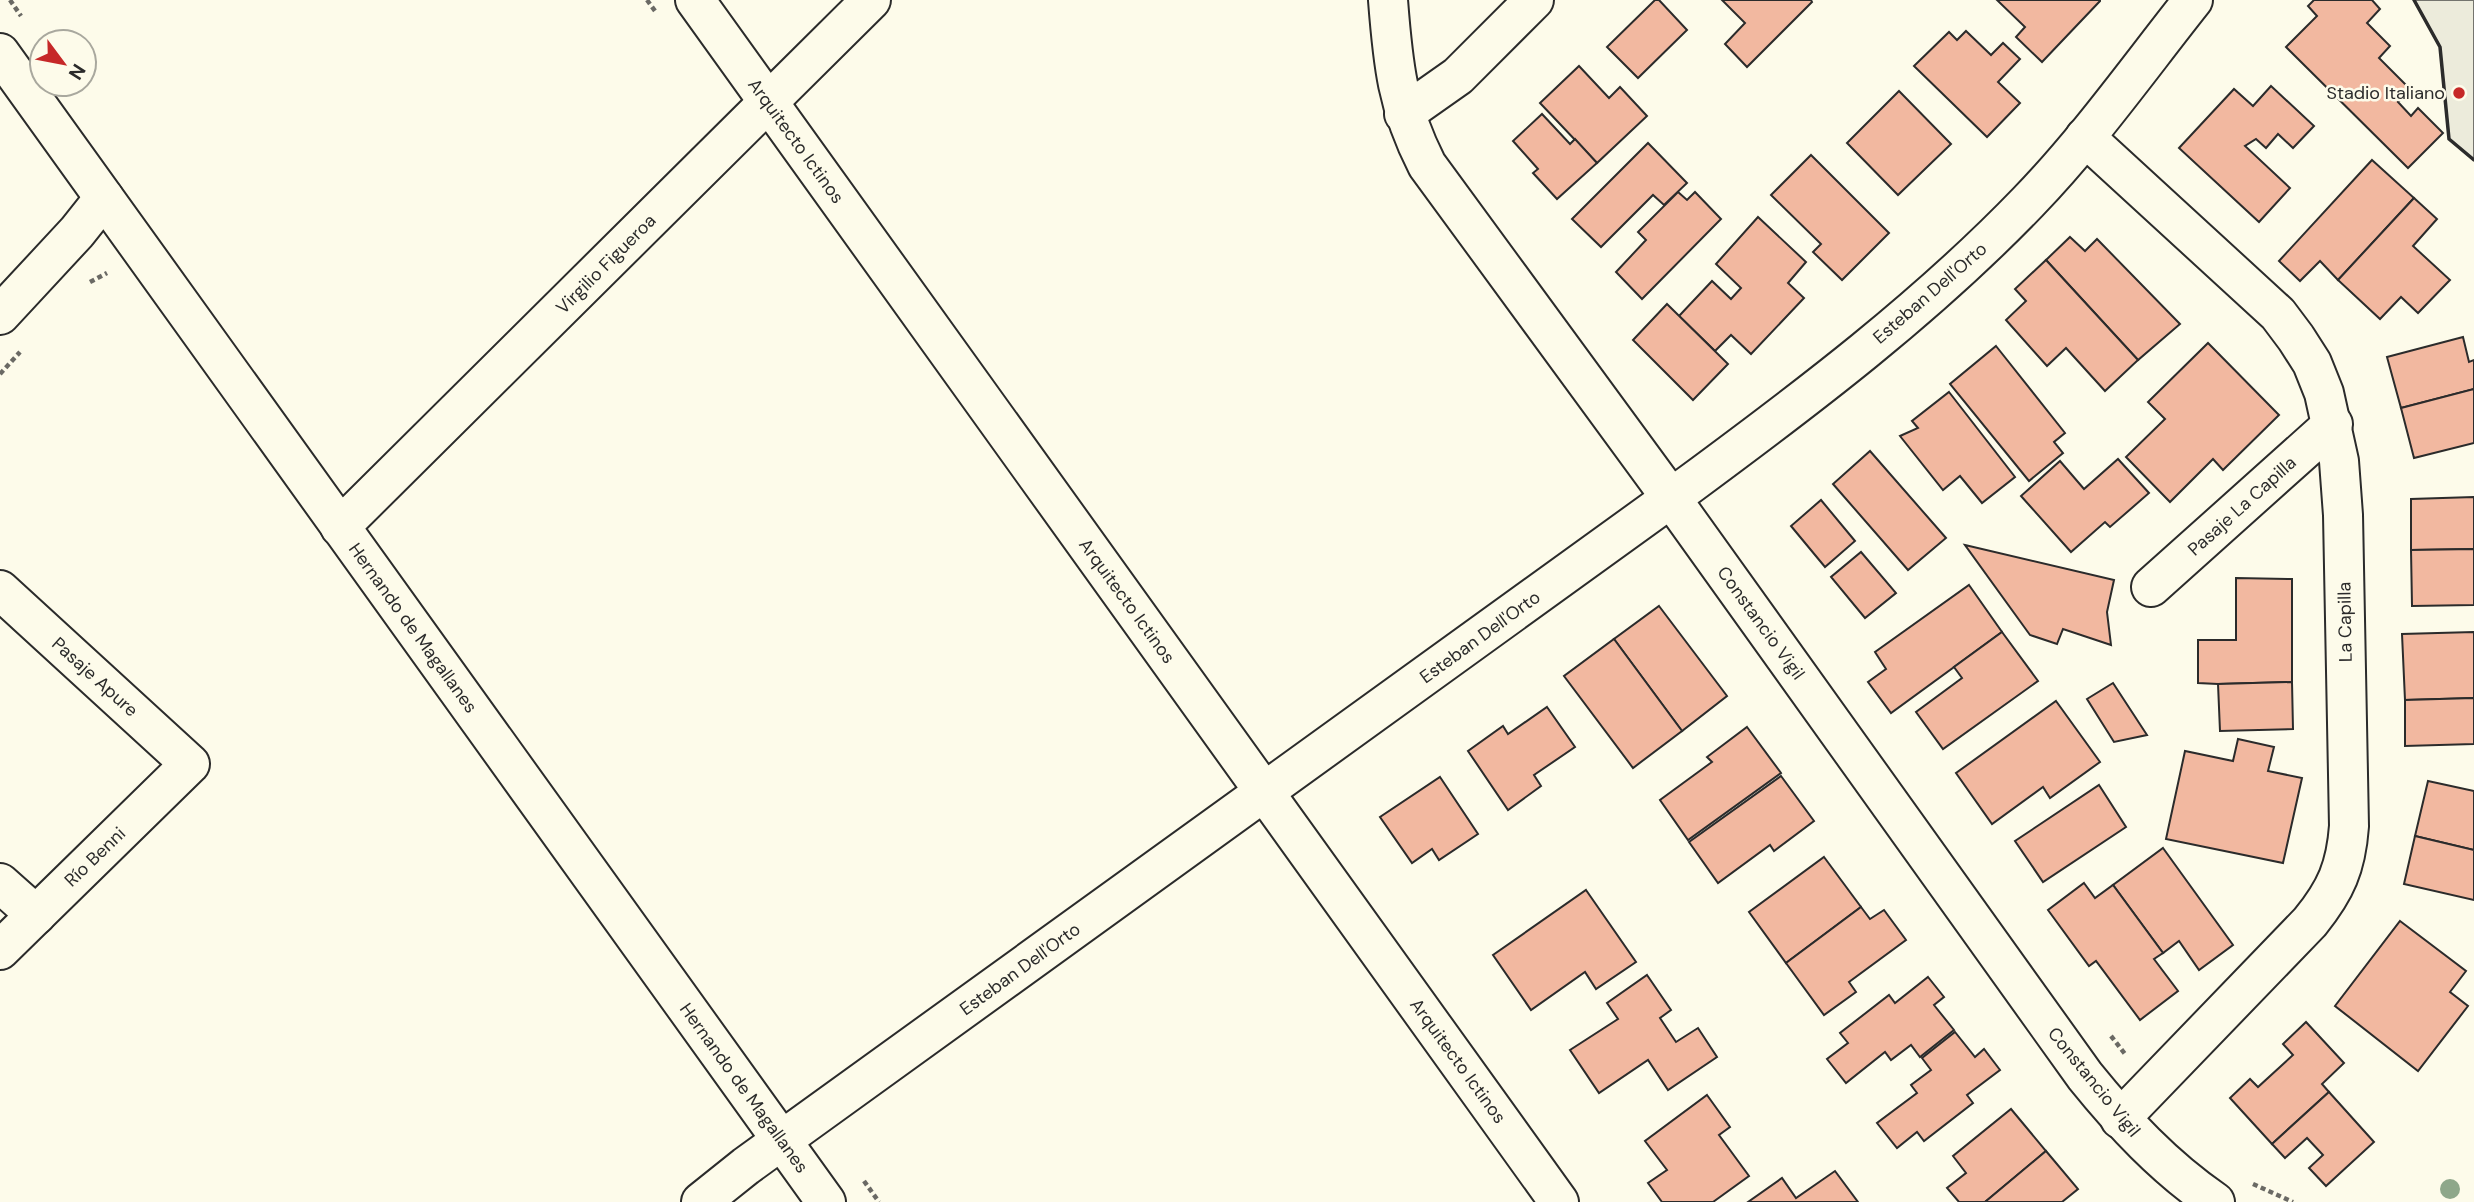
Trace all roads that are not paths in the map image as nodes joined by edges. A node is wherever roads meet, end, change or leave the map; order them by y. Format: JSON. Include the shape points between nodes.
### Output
{"nodes":[{"id":1,"x":695,"y":0,"type":"edge"},
{"id":2,"x":872,"y":0,"type":"edge"},
{"id":3,"x":1388,"y":0,"type":"edge"},
{"id":4,"x":1534,"y":0,"type":"edge"},
{"id":5,"x":2193,"y":0,"type":"edge"},
{"id":6,"x":0,"y":53,"type":"edge"},
{"id":7,"x":769,"y":103,"type":"junction"},
{"id":8,"x":1404,"y":114,"type":"junction"},
{"id":9,"x":2085,"y":137,"type":"junction"},
{"id":10,"x":104,"y":198,"type":"junction"},
{"id":11,"x":0,"y":315,"type":"edge"},
{"id":12,"x":2333,"y":424,"type":"junction"},
{"id":13,"x":1671,"y":498,"type":"junction"},
{"id":14,"x":340,"y":527,"type":"junction"},
{"id":15,"x":2151,"y":587,"type":"dead end"},
{"id":16,"x":0,"y":590,"type":"edge"},
{"id":17,"x":190,"y":764,"type":"joint"},
{"id":18,"x":1265,"y":793,"type":"junction"},
{"id":19,"x":0,"y":883,"type":"edge"},
{"id":20,"x":36,"y":915,"type":"junction"},
{"id":21,"x":0,"y":950,"type":"edge"},
{"id":22,"x":2120,"y":1119,"type":"junction"},
{"id":23,"x":782,"y":1140,"type":"junction"},
{"id":24,"x":701,"y":1202,"type":"edge"},
{"id":25,"x":826,"y":1202,"type":"edge"},
{"id":26,"x":1559,"y":1202,"type":"edge"},
{"id":27,"x":2214,"y":1202,"type":"edge"}],
"edges":[{"from":1,"to":7,"type":"street","name":"Arquitecto Ictinos"},
{"from":2,"to":7,"type":"street","name":"Virgilio Figueroa"},
{"from":3,"to":8,"type":"street","name":"Constancio Vigil"},
{"from":4,"to":8,"type":"street","via":[[1458,76]]},
{"from":5,"to":9,"type":"street","name":"Esteban Dell'Orto"},
{"from":6,"to":10,"type":"street","name":"Hernando de Magallanes"},
{"from":7,"to":14,"type":"street","name":"Virgilio Figueroa"},
{"from":7,"to":18,"type":"street","name":"Arquitecto Ictinos"},
{"from":8,"to":13,"type":"street","name":"Constancio Vigil","via":[[1427,165]]},
{"from":9,"to":12,"type":"street","name":"La Capilla","via":[[2278,314],[2312,363]]},
{"from":9,"to":13,"type":"street","name":"Esteban Dell'Orto","via":[[2010,220],[1921,303]]},
{"from":10,"to":11,"type":"street"},
{"from":10,"to":14,"type":"street","name":"Hernando de Magallanes"},
{"from":12,"to":15,"type":"street","name":"Pasaje La Capilla"},
{"from":12,"to":22,"type":"street","name":"La Capilla","via":[[2343,515],[2349,826],[2341,873],[2329,899],[2310,922]]},
{"from":13,"to":18,"type":"street","name":"Esteban Dell'Orto"},
{"from":13,"to":22,"type":"street","name":"Constancio Vigil"},
{"from":14,"to":23,"type":"street","name":"Hernando de Magallanes"},
{"from":16,"to":17,"type":"street","name":"Pasaje Apure"},
{"from":17,"to":20,"type":"street","name":"Río Benni"},
{"from":18,"to":23,"type":"street","name":"Esteban Dell'Orto"},
{"from":18,"to":26,"type":"street","name":"Arquitecto Ictinos"},
{"from":19,"to":20,"type":"street"},
{"from":20,"to":21,"type":"street","name":"Río Benni"},
{"from":22,"to":27,"type":"street","name":"Constancio Vigil"},
{"from":23,"to":24,"type":"street","name":"Esteban Dell'Orto"},
{"from":23,"to":25,"type":"street","name":"Hernando de Magallanes"}]}
